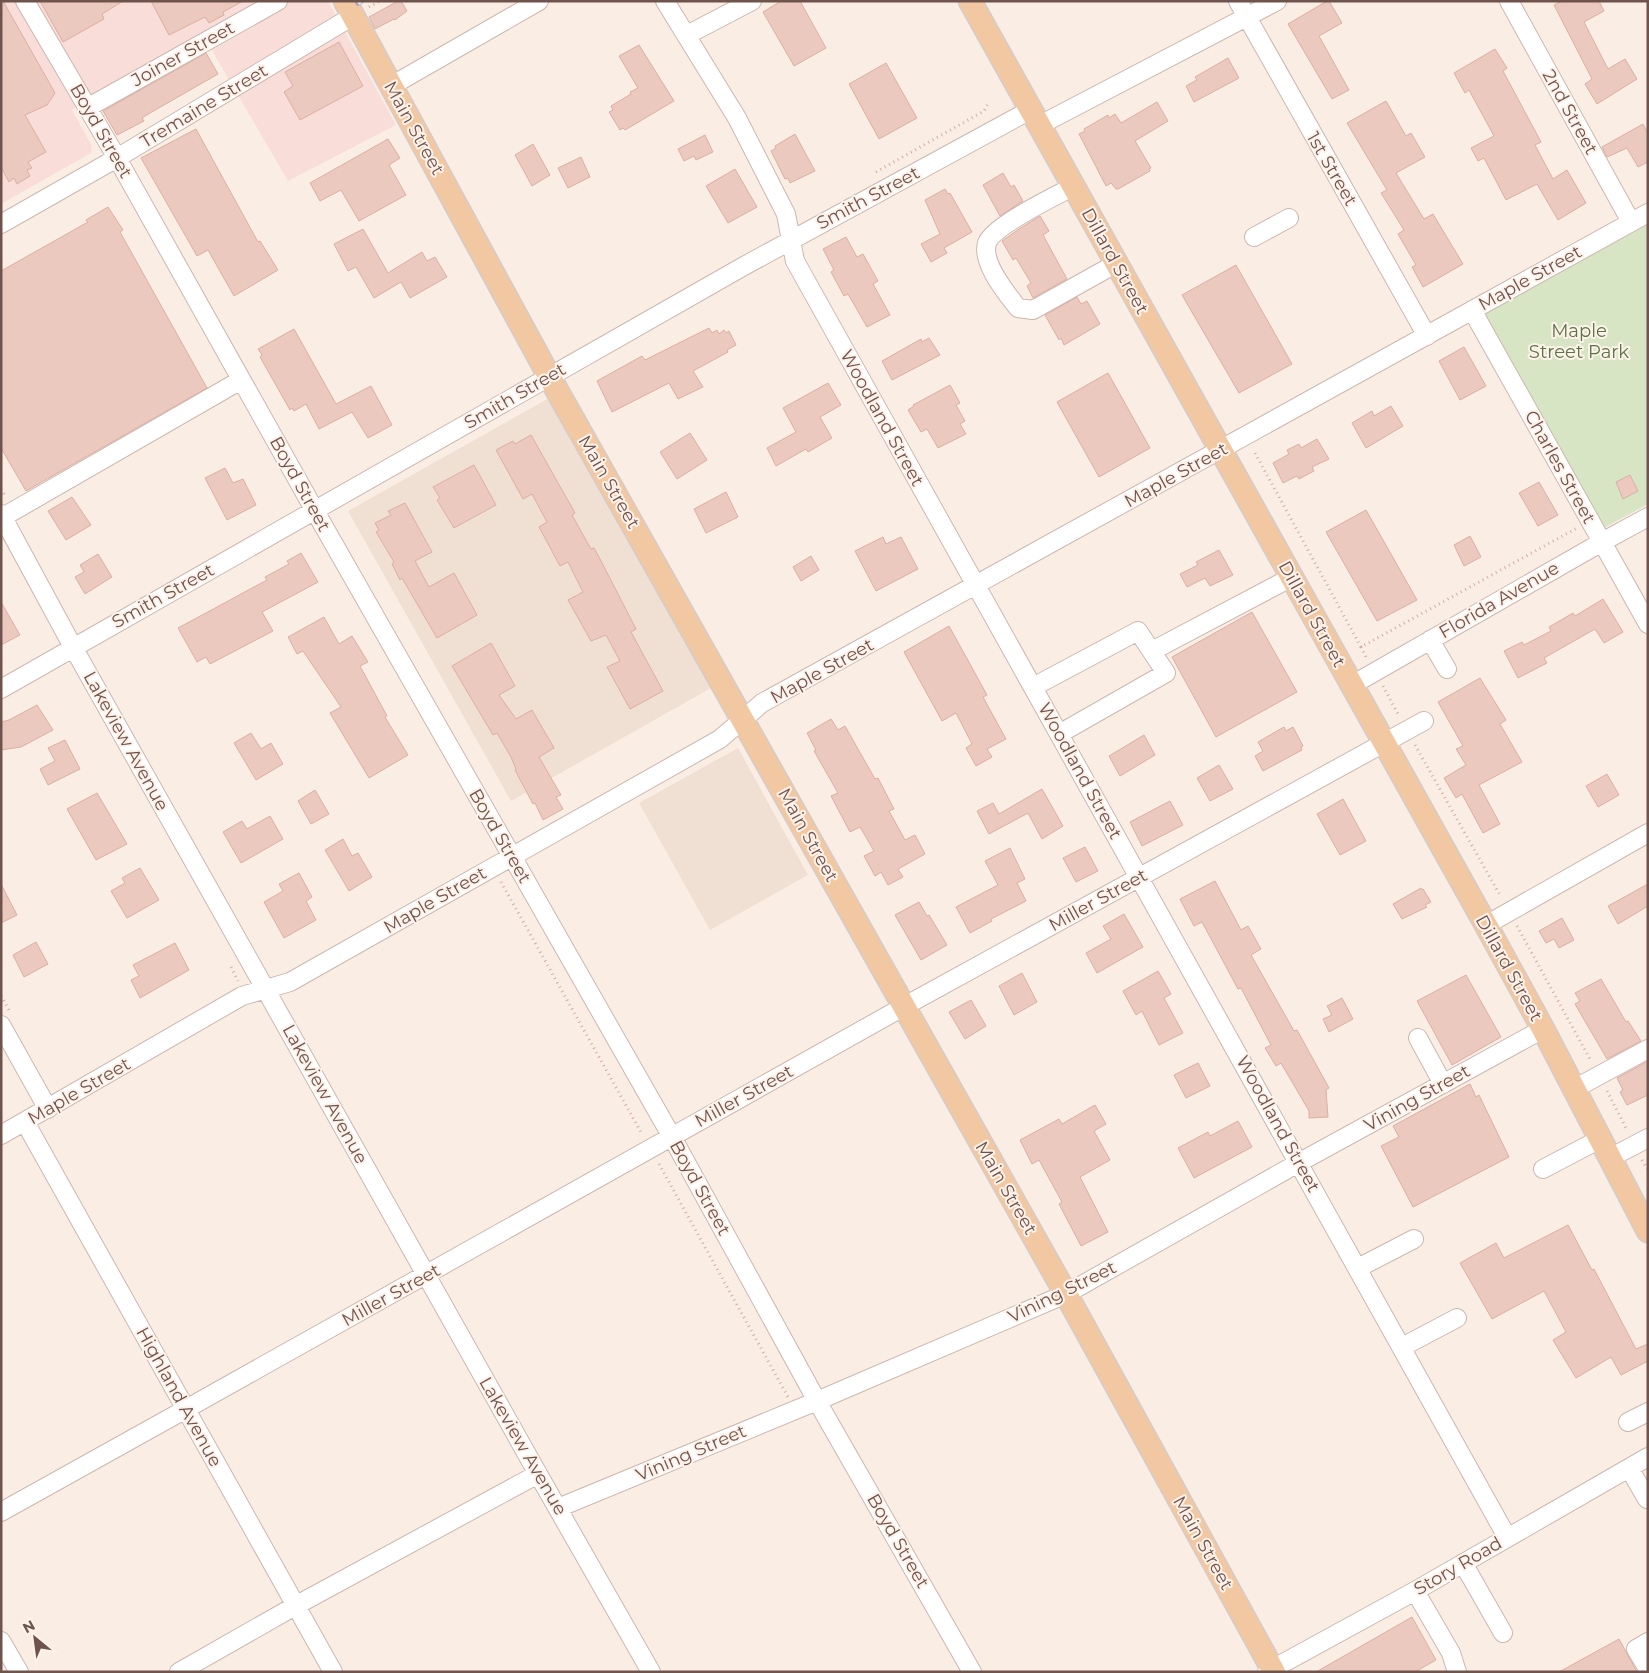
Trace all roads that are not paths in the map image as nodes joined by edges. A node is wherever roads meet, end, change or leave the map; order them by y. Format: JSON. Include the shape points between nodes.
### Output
{"nodes":[{"id":1,"x":25,"y":1,"type":"edge"},
{"id":2,"x":278,"y":1,"type":"edge"},
{"id":3,"x":539,"y":1,"type":"edge"},
{"id":4,"x":665,"y":1,"type":"edge"},
{"id":5,"x":752,"y":1,"type":"edge"},
{"id":6,"x":970,"y":1,"type":"edge"},
{"id":7,"x":1238,"y":1,"type":"edge"},
{"id":8,"x":1277,"y":1,"type":"edge"},
{"id":9,"x":1509,"y":1,"type":"edge"},
{"id":10,"x":349,"y":9,"type":"edge"},
{"id":11,"x":1247,"y":18,"type":"junction"},
{"id":12,"x":687,"y":36,"type":"junction"},
{"id":13,"x":392,"y":86,"type":"junction"},
{"id":14,"x":87,"y":108,"type":"junction"},
{"id":15,"x":1036,"y":117,"type":"junction"},
{"id":16,"x":117,"y":158,"type":"junction"},
{"id":17,"x":1074,"y":186,"type":"junction"},
{"id":18,"x":1648,"y":213,"type":"edge"},
{"id":19,"x":1289,"y":218,"type":"dead end"},
{"id":20,"x":1631,"y":222,"type":"junction"},
{"id":21,"x":1,"y":224,"type":"edge"},
{"id":22,"x":1254,"y":237,"type":"dead end"},
{"id":23,"x":791,"y":239,"type":"junction"},
{"id":24,"x":1117,"y":263,"type":"junction"},
{"id":25,"x":1472,"y":310,"type":"junction"},
{"id":26,"x":1427,"y":336,"type":"junction"},
{"id":27,"x":549,"y":376,"type":"junction"},
{"id":28,"x":241,"y":380,"type":"junction"},
{"id":29,"x":1220,"y":450,"type":"junction"},
{"id":30,"x":315,"y":511,"type":"junction"},
{"id":31,"x":2,"y":515,"type":"edge"},
{"id":32,"x":1648,"y":517,"type":"edge"},
{"id":33,"x":1602,"y":542,"type":"junction"},
{"id":34,"x":1292,"y":577,"type":"junction"},
{"id":35,"x":976,"y":586,"type":"junction"},
{"id":36,"x":1648,"y":624,"type":"edge"},
{"id":37,"x":1430,"y":640,"type":"junction"},
{"id":38,"x":73,"y":647,"type":"junction"},
{"id":39,"x":1152,"y":651,"type":"junction"},
{"id":40,"x":1447,"y":669,"type":"dead end"},
{"id":41,"x":1352,"y":685,"type":"junction"},
{"id":42,"x":1033,"y":687,"type":"junction"},
{"id":43,"x":1,"y":689,"type":"edge"},
{"id":44,"x":743,"y":720,"type":"junction"},
{"id":45,"x":1424,"y":721,"type":"dead end"},
{"id":46,"x":1059,"y":734,"type":"junction"},
{"id":47,"x":1384,"y":744,"type":"junction"},
{"id":48,"x":1648,"y":833,"type":"edge"},
{"id":49,"x":511,"y":856,"type":"junction"},
{"id":50,"x":1140,"y":877,"type":"junction"},
{"id":51,"x":1486,"y":925,"type":"junction"},
{"id":52,"x":266,"y":989,"type":"junction"},
{"id":53,"x":903,"y":1007,"type":"junction"},
{"id":54,"x":6,"y":1019,"type":"edge"},
{"id":55,"x":1543,"y":1030,"type":"junction"},
{"id":56,"x":1418,"y":1038,"type":"dead end"},
{"id":57,"x":1648,"y":1049,"type":"edge"},
{"id":58,"x":1443,"y":1084,"type":"junction"},
{"id":59,"x":1574,"y":1089,"type":"junction"},
{"id":60,"x":48,"y":1109,"type":"junction"},
{"id":61,"x":25,"y":1122,"type":"junction"},
{"id":62,"x":1,"y":1135,"type":"edge"},
{"id":63,"x":672,"y":1136,"type":"junction"},
{"id":64,"x":1648,"y":1138,"type":"edge"},
{"id":65,"x":1605,"y":1149,"type":"junction"},
{"id":66,"x":1300,"y":1162,"type":"junction"},
{"id":67,"x":1543,"y":1169,"type":"dead end"},
{"id":68,"x":1648,"y":1231,"type":"edge"},
{"id":69,"x":1414,"y":1239,"type":"dead end"},
{"id":70,"x":1358,"y":1268,"type":"junction"},
{"id":71,"x":427,"y":1275,"type":"junction"},
{"id":72,"x":1066,"y":1294,"type":"junction"},
{"id":73,"x":1457,"y":1318,"type":"dead end"},
{"id":74,"x":1402,"y":1347,"type":"junction"},
{"id":75,"x":817,"y":1401,"type":"junction"},
{"id":76,"x":186,"y":1410,"type":"junction"},
{"id":77,"x":1648,"y":1412,"type":"edge"},
{"id":78,"x":1628,"y":1422,"type":"dead end"},
{"id":79,"x":1648,"y":1458,"type":"edge"},
{"id":80,"x":1629,"y":1468,"type":"junction"},
{"id":81,"x":538,"y":1474,"type":"junction"},
{"id":82,"x":1647,"y":1499,"type":"edge"},
{"id":83,"x":558,"y":1508,"type":"junction"},
{"id":84,"x":1,"y":1512,"type":"edge"},
{"id":85,"x":1507,"y":1537,"type":"junction"},
{"id":86,"x":1463,"y":1562,"type":"junction"},
{"id":87,"x":1415,"y":1591,"type":"junction"},
{"id":88,"x":295,"y":1606,"type":"junction"},
{"id":89,"x":1503,"y":1633,"type":"dead end"},
{"id":90,"x":1,"y":1641,"type":"edge"},
{"id":91,"x":1648,"y":1642,"type":"edge"},
{"id":92,"x":1648,"y":1669,"type":"edge"},
{"id":93,"x":1271,"y":1671,"type":"edge"},
{"id":94,"x":19,"y":1672,"type":"edge"},
{"id":95,"x":179,"y":1672,"type":"edge"},
{"id":96,"x":333,"y":1672,"type":"edge"},
{"id":97,"x":651,"y":1672,"type":"edge"},
{"id":98,"x":972,"y":1672,"type":"edge"},
{"id":99,"x":1457,"y":1672,"type":"edge"}],
"edges":[{"from":1,"to":14,"type":"street","name":"Boyd Street"},
{"from":2,"to":14,"type":"street","name":"Joiner Street"},
{"from":3,"to":13,"type":"street"},
{"from":4,"to":12,"type":"street","name":"Woodland Street"},
{"from":5,"to":12,"type":"street"},
{"from":6,"to":15,"type":"main road","name":"Dillard Street"},
{"from":7,"to":11,"type":"street","name":"1st Street"},
{"from":8,"to":11,"type":"street","name":"Smith Street"},
{"from":9,"to":20,"type":"street","name":"2nd Street"},
{"from":10,"to":13,"type":"main road","name":"Main Street"},
{"from":10,"to":16,"type":"street","name":"Tremaine Street"},
{"from":11,"to":15,"type":"street","name":"Smith Street"},
{"from":11,"to":26,"type":"street","name":"1st Street"},
{"from":12,"to":23,"type":"street","name":"Woodland Street","via":[[736,118],[782,205]]},
{"from":13,"to":27,"type":"main road","name":"Main Street"},
{"from":14,"to":16,"type":"street","name":"Boyd Street"},
{"from":15,"to":17,"type":"main road","name":"Dillard Street"},
{"from":15,"to":23,"type":"street","name":"Smith Street"},
{"from":16,"to":21,"type":"street","name":"Tremaine Street"},
{"from":16,"to":28,"type":"street","name":"Boyd Street"},
{"from":17,"to":24,"type":"main road","name":"Dillard Street"},
{"from":17,"to":24,"type":"street","via":[[996,231],[987,243],[987,256],[1001,286],[1018,308],[1033,310]]},
{"from":18,"to":20,"type":"street","name":"Maple Street"},
{"from":19,"to":22,"type":"street"},
{"from":20,"to":25,"type":"street","name":"Maple Street"},
{"from":23,"to":27,"type":"street","name":"Smith Street"},
{"from":23,"to":35,"type":"street","name":"Woodland Street","via":[[795,261]]},
{"from":24,"to":29,"type":"main road","name":"Dillard Street"},
{"from":25,"to":26,"type":"street","name":"Maple Street"},
{"from":25,"to":33,"type":"street","name":"Charles Street"},
{"from":26,"to":29,"type":"street","name":"Maple Street"},
{"from":27,"to":30,"type":"street","name":"Smith Street"},
{"from":27,"to":44,"type":"main road","name":"Main Street"},
{"from":28,"to":30,"type":"street","name":"Boyd Street"},
{"from":28,"to":31,"type":"street"},
{"from":29,"to":34,"type":"main road","name":"Dillard Street"},
{"from":29,"to":35,"type":"street","name":"Maple Street"},
{"from":30,"to":38,"type":"street","name":"Smith Street"},
{"from":30,"to":49,"type":"street","name":"Boyd Street"},
{"from":31,"to":38,"type":"street","name":"Lakeview Avenue"},
{"from":32,"to":33,"type":"street","name":"Florida Avenue"},
{"from":33,"to":36,"type":"street","name":"Charles Street"},
{"from":33,"to":37,"type":"street","name":"Florida Avenue"},
{"from":34,"to":39,"type":"street"},
{"from":34,"to":41,"type":"main road","name":"Dillard Street"},
{"from":35,"to":42,"type":"street","name":"Woodland Street"},
{"from":35,"to":44,"type":"street","name":"Maple Street","via":[[762,703]]},
{"from":37,"to":40,"type":"street"},
{"from":37,"to":41,"type":"street","name":"Florida Avenue"},
{"from":38,"to":43,"type":"street","name":"Smith Street"},
{"from":38,"to":52,"type":"street","name":"Lakeview Avenue"},
{"from":39,"to":42,"type":"street","via":[[1138,631]]},
{"from":39,"to":46,"type":"street","via":[[1166,673]]},
{"from":41,"to":47,"type":"main road","name":"Dillard Street"},
{"from":42,"to":46,"type":"street","name":"Woodland Street"},
{"from":44,"to":49,"type":"street","name":"Maple Street","via":[[720,739]]},
{"from":44,"to":53,"type":"main road","name":"Main Street"},
{"from":45,"to":47,"type":"street","name":"Miller Street"},
{"from":46,"to":50,"type":"street","name":"Woodland Street"},
{"from":47,"to":50,"type":"street","name":"Miller Street"},
{"from":47,"to":51,"type":"main road","name":"Dillard Street"},
{"from":48,"to":51,"type":"street"},
{"from":49,"to":52,"type":"street","name":"Maple Street","via":[[290,982]]},
{"from":49,"to":63,"type":"street","name":"Boyd Street"},
{"from":50,"to":53,"type":"street","name":"Miller Street"},
{"from":50,"to":66,"type":"street","name":"Woodland Street"},
{"from":51,"to":55,"type":"main road","name":"Dillard Street"},
{"from":52,"to":60,"type":"street","name":"Maple Street","via":[[242,996]]},
{"from":52,"to":71,"type":"street","name":"Lakeview Avenue"},
{"from":53,"to":63,"type":"street","name":"Miller Street"},
{"from":53,"to":72,"type":"main road","name":"Main Street"},
{"from":54,"to":60,"type":"street"},
{"from":55,"to":58,"type":"street","name":"Vining Street"},
{"from":55,"to":59,"type":"main road","name":"Dillard Street"},
{"from":56,"to":58,"type":"street"},
{"from":57,"to":59,"type":"street"},
{"from":58,"to":66,"type":"street","name":"Vining Street"},
{"from":59,"to":65,"type":"main road","name":"Dillard Street"},
{"from":60,"to":61,"type":"street","name":"Maple Street"},
{"from":61,"to":62,"type":"street","name":"Maple Street"},
{"from":61,"to":76,"type":"street","name":"Highland Avenue"},
{"from":63,"to":71,"type":"street","name":"Miller Street"},
{"from":63,"to":75,"type":"street","name":"Boyd Street"},
{"from":64,"to":65,"type":"street"},
{"from":65,"to":67,"type":"street"},
{"from":65,"to":68,"type":"main road","name":"Dillard Street"},
{"from":66,"to":70,"type":"street","name":"Woodland Street"},
{"from":66,"to":72,"type":"street","name":"Vining Street"},
{"from":69,"to":70,"type":"street"},
{"from":70,"to":74,"type":"street","name":"Woodland Street"},
{"from":71,"to":76,"type":"street","name":"Miller Street"},
{"from":71,"to":81,"type":"street","name":"Lakeview Avenue"},
{"from":72,"to":75,"type":"street","name":"Vining Street"},
{"from":72,"to":93,"type":"main road","name":"Main Street"},
{"from":73,"to":74,"type":"street"},
{"from":74,"to":85,"type":"street","name":"Woodland Street"},
{"from":75,"to":83,"type":"street","name":"Vining Street"},
{"from":75,"to":98,"type":"street","name":"Boyd Street"},
{"from":76,"to":84,"type":"street","name":"Miller Street"},
{"from":76,"to":88,"type":"street","name":"Highland Avenue"},
{"from":77,"to":78,"type":"street"},
{"from":79,"to":80,"type":"street","name":"Story Road"},
{"from":80,"to":82,"type":"street"},
{"from":80,"to":85,"type":"street","name":"Story Road"},
{"from":81,"to":83,"type":"street","name":"Lakeview Avenue"},
{"from":81,"to":88,"type":"street"},
{"from":83,"to":97,"type":"street","name":"Lakeview Avenue"},
{"from":85,"to":86,"type":"street","name":"Story Road"},
{"from":86,"to":87,"type":"street","name":"Story Road"},
{"from":86,"to":89,"type":"street"},
{"from":87,"to":93,"type":"street","name":"Story Road"},
{"from":87,"to":99,"type":"street","via":[[1451,1653]]},
{"from":88,"to":95,"type":"street"},
{"from":88,"to":96,"type":"street","name":"Highland Avenue"},
{"from":90,"to":94,"type":"street"},
{"from":91,"to":92,"type":"street","via":[[1636,1649]]}]}
